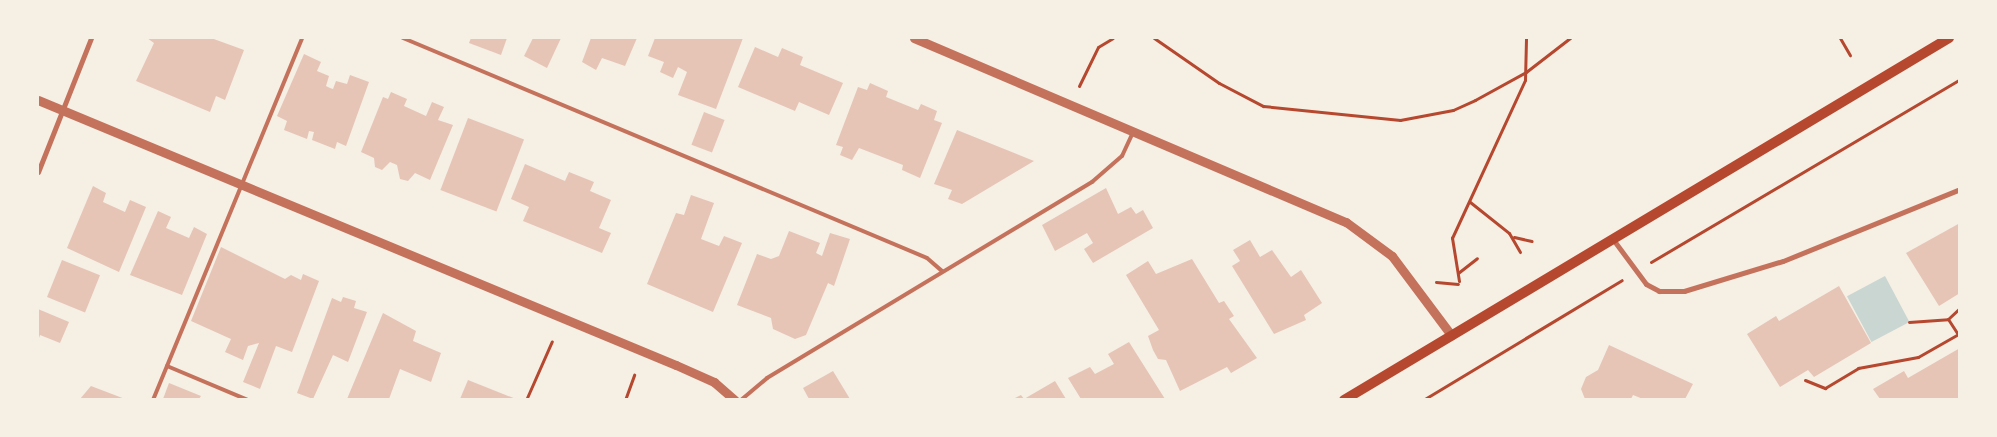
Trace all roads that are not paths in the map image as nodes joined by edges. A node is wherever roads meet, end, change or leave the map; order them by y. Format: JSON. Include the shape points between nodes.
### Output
{"nodes":[{"id":1,"x":91,"y":38,"type":"edge"},
{"id":2,"x":302,"y":38,"type":"edge"},
{"id":3,"x":403,"y":38,"type":"edge"},
{"id":4,"x":914,"y":38,"type":"edge"},
{"id":5,"x":1950,"y":38,"type":"edge"},
{"id":6,"x":38,"y":100,"type":"edge"},
{"id":7,"x":62,"y":111,"type":"junction"},
{"id":8,"x":1134,"y":130,"type":"junction"},
{"id":9,"x":38,"y":172,"type":"edge"},
{"id":10,"x":242,"y":187,"type":"junction"},
{"id":11,"x":1960,"y":189,"type":"edge"},
{"id":12,"x":1612,"y":237,"type":"junction"},
{"id":13,"x":942,"y":271,"type":"junction"},
{"id":14,"x":1451,"y":335,"type":"junction"},
{"id":15,"x":167,"y":366,"type":"junction"},
{"id":16,"x":1344,"y":399,"type":"edge"},
{"id":17,"x":153,"y":400,"type":"edge"},
{"id":18,"x":248,"y":400,"type":"edge"},
{"id":19,"x":735,"y":400,"type":"edge"},
{"id":20,"x":741,"y":400,"type":"edge"}],
"edges":[{"from":1,"to":7,"type":"street"},
{"from":2,"to":10,"type":"lane"},
{"from":3,"to":13,"type":"lane","via":[[926,258]]},
{"from":4,"to":8,"type":"street"},
{"from":5,"to":12,"type":"main road"},
{"from":6,"to":7,"type":"street"},
{"from":7,"to":9,"type":"street"},
{"from":7,"to":10,"type":"street"},
{"from":8,"to":13,"type":"lane","via":[[1122,156],[1107,171]]},
{"from":8,"to":14,"type":"street","via":[[1362,232],[1409,276]]},
{"from":10,"to":15,"type":"lane"},
{"from":10,"to":19,"type":"street","via":[[688,370]]},
{"from":11,"to":12,"type":"street","via":[[1784,261],[1684,291],[1659,291],[1646,284]]},
{"from":12,"to":14,"type":"main road"},
{"from":13,"to":20,"type":"lane","via":[[767,378]]},
{"from":14,"to":16,"type":"main road"},
{"from":15,"to":17,"type":"lane"},
{"from":15,"to":18,"type":"lane"}]}
